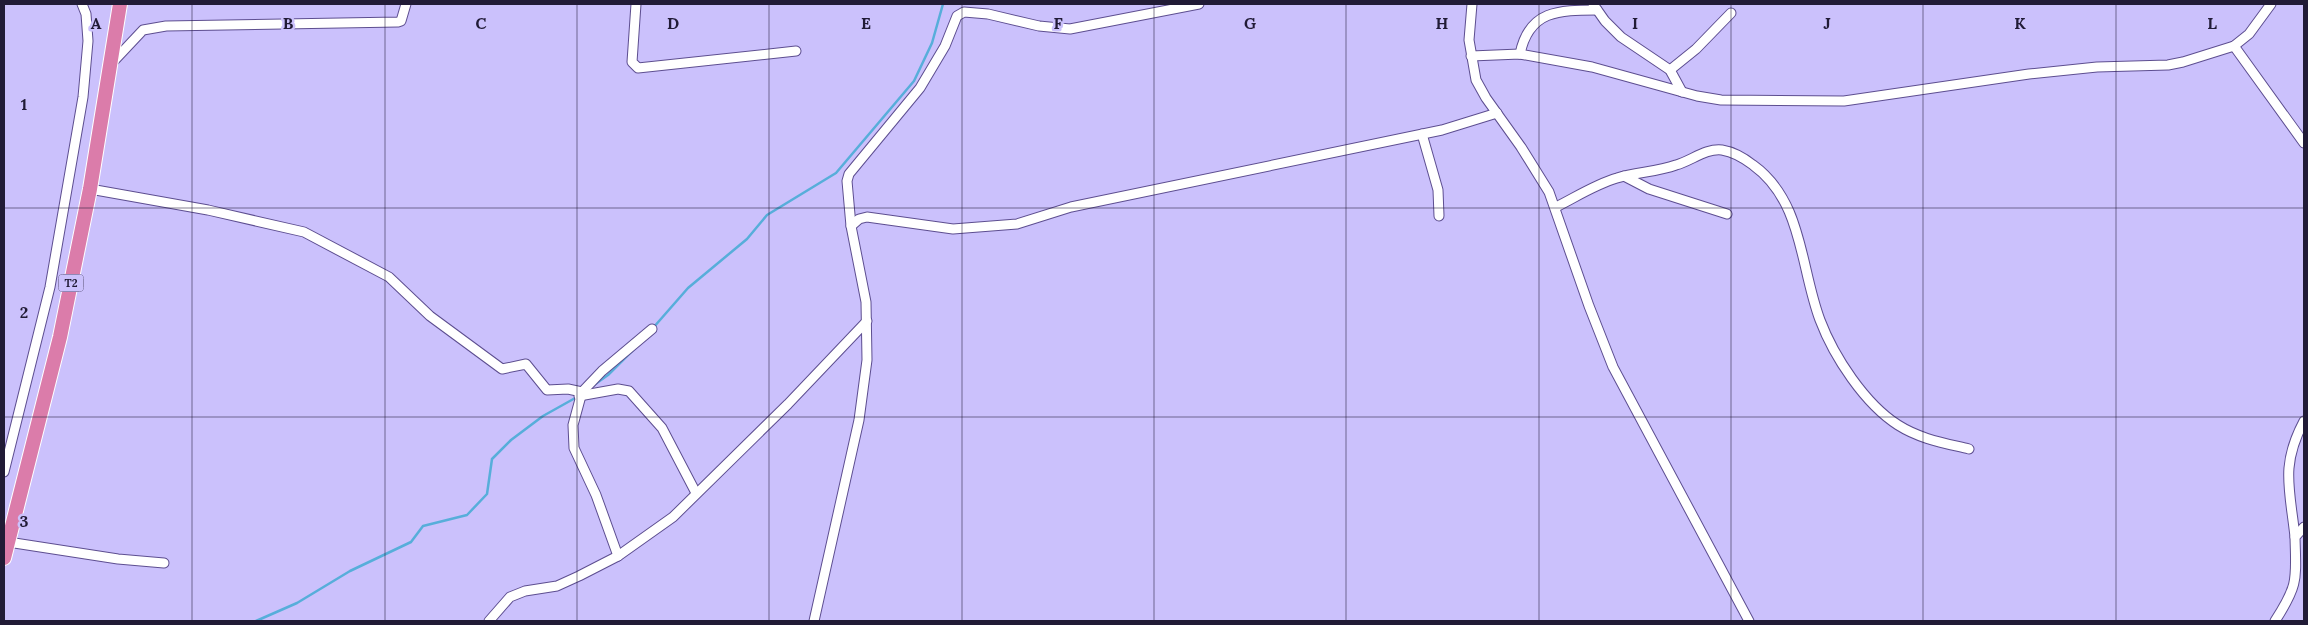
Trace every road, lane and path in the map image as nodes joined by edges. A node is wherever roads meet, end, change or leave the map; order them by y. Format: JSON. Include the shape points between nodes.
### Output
{"nodes":[{"id":1,"x":82,"y":4,"type":"edge"},
{"id":2,"x":120,"y":4,"type":"edge"},
{"id":3,"x":406,"y":4,"type":"edge"},
{"id":4,"x":636,"y":4,"type":"edge"},
{"id":5,"x":1199,"y":4,"type":"edge"},
{"id":6,"x":1472,"y":4,"type":"edge"},
{"id":7,"x":2272,"y":4,"type":"edge"},
{"id":8,"x":2280,"y":4,"type":"edge"},
{"id":9,"x":1595,"y":7,"type":"edge"},
{"id":10,"x":1731,"y":13,"type":"dead end"},
{"id":11,"x":2260,"y":21,"type":"junction"},
{"id":12,"x":2234,"y":46,"type":"junction"},
{"id":13,"x":796,"y":51,"type":"dead end"},
{"id":14,"x":1520,"y":54,"type":"junction"},
{"id":15,"x":1471,"y":56,"type":"junction"},
{"id":16,"x":110,"y":64,"type":"junction"},
{"id":17,"x":1670,"y":70,"type":"junction"},
{"id":18,"x":1682,"y":92,"type":"junction"},
{"id":19,"x":1497,"y":113,"type":"junction"},
{"id":20,"x":1422,"y":134,"type":"junction"},
{"id":21,"x":2304,"y":143,"type":"edge"},
{"id":22,"x":1624,"y":176,"type":"junction"},
{"id":23,"x":90,"y":189,"type":"junction"},
{"id":24,"x":1556,"y":207,"type":"junction"},
{"id":25,"x":1727,"y":214,"type":"dead end"},
{"id":26,"x":1439,"y":216,"type":"dead end"},
{"id":27,"x":851,"y":226,"type":"junction"},
{"id":28,"x":867,"y":321,"type":"junction"},
{"id":29,"x":652,"y":329,"type":"dead end"},
{"id":30,"x":581,"y":394,"type":"junction"},
{"id":31,"x":2304,"y":422,"type":"edge"},
{"id":32,"x":1969,"y":449,"type":"dead end"},
{"id":33,"x":4,"y":472,"type":"edge"},
{"id":34,"x":696,"y":493,"type":"junction"},
{"id":35,"x":2304,"y":527,"type":"edge"},
{"id":36,"x":2295,"y":537,"type":"junction"},
{"id":37,"x":8,"y":542,"type":"junction"},
{"id":38,"x":618,"y":556,"type":"junction"},
{"id":39,"x":4,"y":558,"type":"edge"},
{"id":40,"x":164,"y":563,"type":"dead end"},
{"id":41,"x":2304,"y":564,"type":"edge"},
{"id":42,"x":2296,"y":578,"type":"junction"},
{"id":43,"x":489,"y":621,"type":"edge"},
{"id":44,"x":814,"y":621,"type":"edge"},
{"id":45,"x":1749,"y":621,"type":"edge"},
{"id":46,"x":2275,"y":621,"type":"edge"}],
"edges":[{"from":1,"to":33,"type":"street","via":[[88,41],[83,97],[50,287]]},
{"from":2,"to":16,"type":"highway","number":"T2"},
{"from":3,"to":16,"type":"street","via":[[398,22],[147,28]]},
{"from":4,"to":13,"type":"street","via":[[632,62],[638,68]]},
{"from":5,"to":27,"type":"street","via":[[1070,29],[1039,26],[988,14],[961,13],[920,88],[849,174],[846,181]]},
{"from":6,"to":15,"type":"street","via":[[1469,22]]},
{"from":7,"to":11,"type":"street"},
{"from":8,"to":11,"type":"street"},
{"from":9,"to":14,"type":"street","via":[[1544,16],[1528,32]]},
{"from":9,"to":17,"type":"street","via":[[1621,37]]},
{"from":10,"to":17,"type":"street"},
{"from":11,"to":12,"type":"street"},
{"from":12,"to":18,"type":"street","via":[[2168,65],[2047,72],[1844,101],[1730,101]]},
{"from":12,"to":21,"type":"street"},
{"from":14,"to":15,"type":"street"},
{"from":14,"to":18,"type":"street","via":[[1592,67]]},
{"from":15,"to":19,"type":"street","via":[[1476,80]]},
{"from":16,"to":23,"type":"highway","number":"T2"},
{"from":17,"to":18,"type":"street"},
{"from":19,"to":20,"type":"street"},
{"from":19,"to":24,"type":"street"},
{"from":20,"to":26,"type":"street","via":[[1435,173]]},
{"from":20,"to":27,"type":"street","via":[[1071,207],[1017,224],[953,229],[867,217]]},
{"from":22,"to":24,"type":"street"},
{"from":22,"to":25,"type":"street","via":[[1649,190]]},
{"from":22,"to":32,"type":"street","via":[[1676,165],[1712,150],[1743,157],[1761,170],[1778,189],[1788,207],[1820,319],[1835,353],[1850,374],[1874,405],[1896,424],[1926,439]]},
{"from":23,"to":30,"type":"street","via":[[208,210],[304,232],[389,277],[430,316],[502,369],[526,364],[547,390],[568,389]]},
{"from":23,"to":37,"type":"highway","number":"T2","via":[[60,337]]},
{"from":24,"to":45,"type":"street","via":[[1575,268],[1613,367]]},
{"from":27,"to":28,"type":"street","via":[[863,278]]},
{"from":28,"to":34,"type":"street"},
{"from":28,"to":44,"type":"street","via":[[867,360],[859,420]]},
{"from":29,"to":30,"type":"street","via":[[602,371]]},
{"from":30,"to":34,"type":"street","via":[[618,389],[628,391],[662,428]]},
{"from":30,"to":38,"type":"street","via":[[572,444],[596,495]]},
{"from":31,"to":36,"type":"street","via":[[2292,446],[2287,483]]},
{"from":34,"to":38,"type":"street","via":[[673,517]]},
{"from":35,"to":36,"type":"street"},
{"from":36,"to":42,"type":"street"},
{"from":37,"to":39,"type":"highway","number":"T2"},
{"from":37,"to":40,"type":"street"},
{"from":38,"to":43,"type":"street","via":[[556,586],[510,597]]},
{"from":41,"to":42,"type":"street"},
{"from":42,"to":46,"type":"street","via":[[2291,597]]}]}
